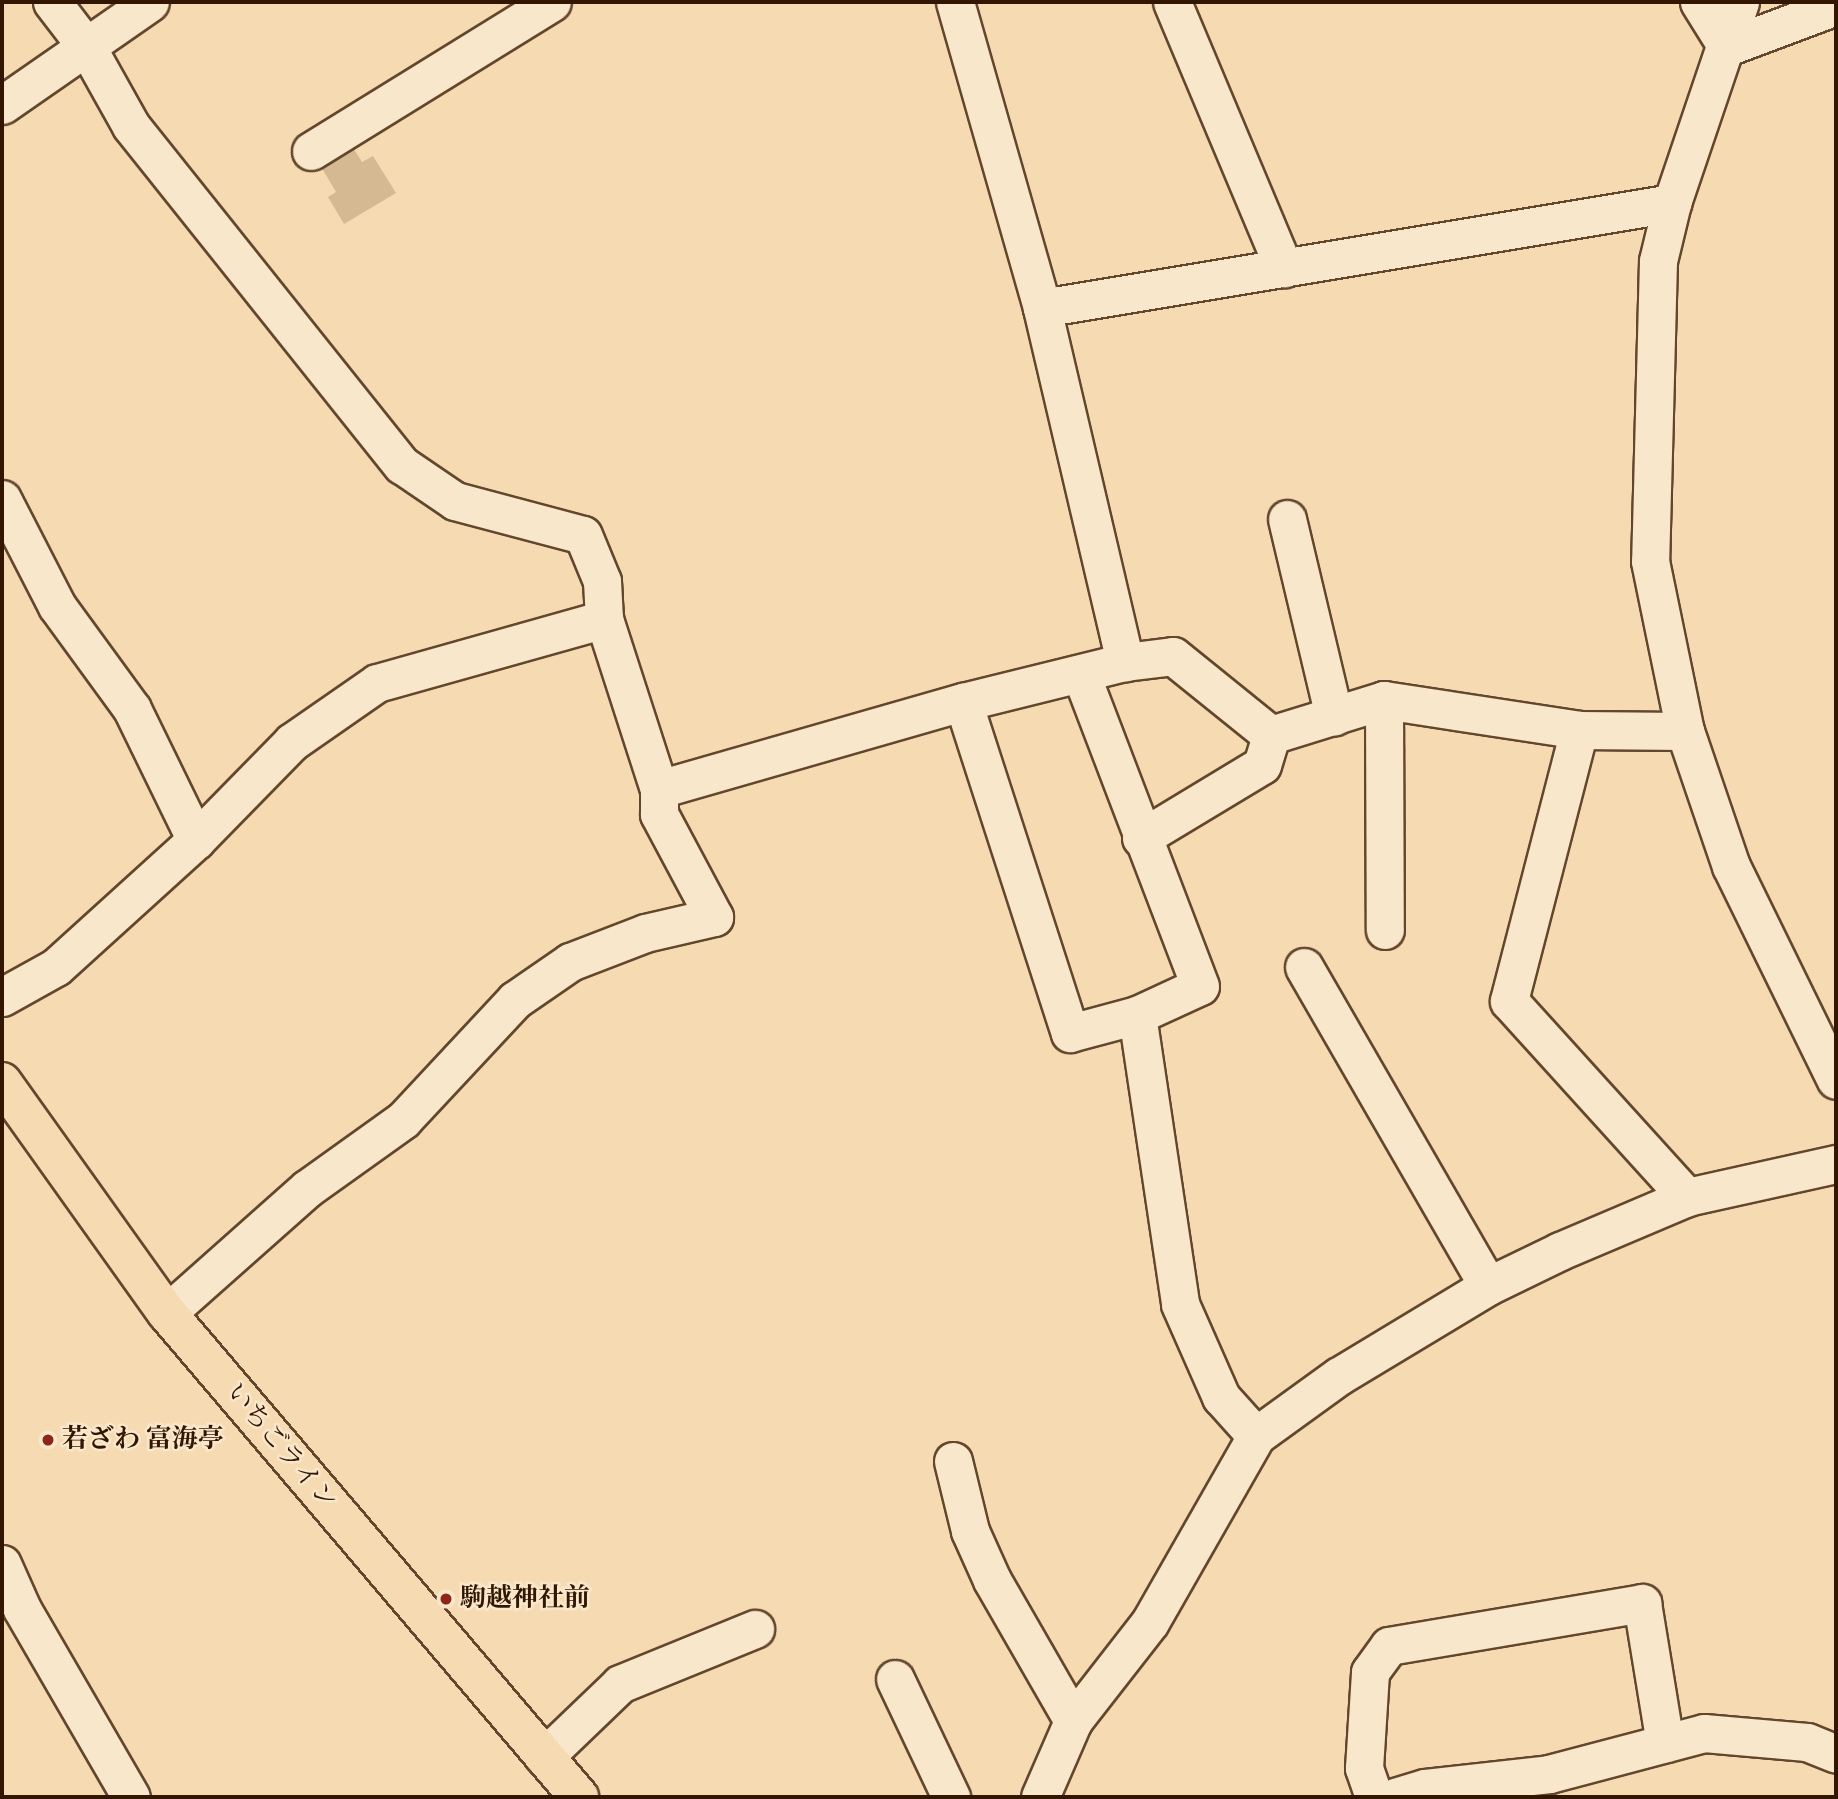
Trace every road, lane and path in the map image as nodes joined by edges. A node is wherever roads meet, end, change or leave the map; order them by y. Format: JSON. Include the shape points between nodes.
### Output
{"nodes":[{"id":1,"x":52,"y":2,"type":"edge"},
{"id":2,"x":150,"y":2,"type":"edge"},
{"id":3,"x":552,"y":2,"type":"edge"},
{"id":4,"x":955,"y":2,"type":"edge"},
{"id":5,"x":1172,"y":2,"type":"edge"},
{"id":6,"x":1699,"y":2,"type":"edge"},
{"id":7,"x":1740,"y":2,"type":"edge"},
{"id":8,"x":1836,"y":6,"type":"edge"},
{"id":9,"x":1727,"y":47,"type":"junction"},
{"id":10,"x":88,"y":49,"type":"junction"},
{"id":11,"x":2,"y":105,"type":"edge"},
{"id":12,"x":311,"y":151,"type":"dead end"},
{"id":13,"x":1672,"y":203,"type":"junction"},
{"id":14,"x":1284,"y":268,"type":"junction"},
{"id":15,"x":1042,"y":308,"type":"junction"},
{"id":16,"x":2,"y":499,"type":"edge"},
{"id":17,"x":1287,"y":519,"type":"dead end"},
{"id":18,"x":604,"y":619,"type":"junction"},
{"id":19,"x":1125,"y":662,"type":"junction"},
{"id":20,"x":1081,"y":674,"type":"junction"},
{"id":21,"x":1384,"y":700,"type":"junction"},
{"id":22,"x":963,"y":702,"type":"junction"},
{"id":23,"x":1334,"y":716,"type":"junction"},
{"id":24,"x":1579,"y":730,"type":"junction"},
{"id":25,"x":1685,"y":731,"type":"junction"},
{"id":26,"x":1271,"y":735,"type":"junction"},
{"id":27,"x":659,"y":789,"type":"junction"},
{"id":28,"x":1141,"y":838,"type":"junction"},
{"id":29,"x":196,"y":841,"type":"junction"},
{"id":30,"x":1385,"y":930,"type":"dead end"},
{"id":31,"x":1304,"y":967,"type":"dead end"},
{"id":32,"x":2,"y":997,"type":"edge"},
{"id":33,"x":1137,"y":1015,"type":"junction"},
{"id":34,"x":1836,"y":1080,"type":"edge"},
{"id":35,"x":2,"y":1082,"type":"edge"},
{"id":36,"x":1836,"y":1164,"type":"edge"},
{"id":37,"x":1688,"y":1197,"type":"junction"},
{"id":38,"x":1488,"y":1286,"type":"junction"},
{"id":39,"x":167,"y":1313,"type":"junction"},
{"id":40,"x":1256,"y":1436,"type":"junction"},
{"id":41,"x":953,"y":1461,"type":"dead end"},
{"id":42,"x":2,"y":1564,"type":"edge"},
{"id":43,"x":755,"y":1629,"type":"dead end"},
{"id":44,"x":895,"y":1679,"type":"dead end"},
{"id":45,"x":1073,"y":1721,"type":"junction"},
{"id":46,"x":1665,"y":1744,"type":"junction"},
{"id":47,"x":1836,"y":1754,"type":"edge"},
{"id":48,"x":544,"y":1757,"type":"junction"},
{"id":49,"x":131,"y":1797,"type":"edge"},
{"id":50,"x":579,"y":1797,"type":"edge"},
{"id":51,"x":951,"y":1797,"type":"edge"},
{"id":52,"x":1040,"y":1797,"type":"edge"},
{"id":53,"x":1374,"y":1797,"type":"edge"},
{"id":54,"x":1395,"y":1797,"type":"edge"}],
"edges":[{"from":1,"to":10,"type":"street"},
{"from":2,"to":10,"type":"street"},
{"from":3,"to":12,"type":"street"},
{"from":4,"to":15,"type":"street"},
{"from":5,"to":14,"type":"street"},
{"from":6,"to":9,"type":"street"},
{"from":7,"to":9,"type":"street"},
{"from":8,"to":9,"type":"street"},
{"from":9,"to":13,"type":"street"},
{"from":10,"to":11,"type":"street","via":[[36,78]]},
{"from":10,"to":18,"type":"street","via":[[131,126],[402,465],[455,501],[583,536],[603,581]]},
{"from":13,"to":14,"type":"street"},
{"from":13,"to":25,"type":"street","via":[[1658,261],[1650,561]]},
{"from":14,"to":15,"type":"street"},
{"from":15,"to":19,"type":"street"},
{"from":16,"to":29,"type":"street","via":[[57,606],[132,709]]},
{"from":17,"to":23,"type":"street"},
{"from":18,"to":27,"type":"street"},
{"from":18,"to":29,"type":"street","via":[[377,683],[292,742]]},
{"from":19,"to":20,"type":"street"},
{"from":19,"to":26,"type":"street","via":[[1173,656]]},
{"from":20,"to":22,"type":"street"},
{"from":20,"to":28,"type":"street"},
{"from":21,"to":23,"type":"street"},
{"from":21,"to":24,"type":"street"},
{"from":21,"to":30,"type":"street"},
{"from":22,"to":27,"type":"street"},
{"from":22,"to":33,"type":"street","via":[[1070,1033]]},
{"from":23,"to":26,"type":"street"},
{"from":24,"to":25,"type":"street"},
{"from":24,"to":37,"type":"street","via":[[1509,1001]]},
{"from":25,"to":34,"type":"street","via":[[1731,866]]},
{"from":26,"to":28,"type":"street","via":[[1262,765]]},
{"from":27,"to":39,"type":"street","via":[[659,814],[714,917],[645,933],[570,962],[515,1000],[404,1120],[308,1188]]},
{"from":28,"to":33,"type":"street","via":[[1200,986]]},
{"from":29,"to":32,"type":"street","via":[[55,967]]},
{"from":31,"to":38,"type":"street"},
{"from":33,"to":40,"type":"street","via":[[1180,1304],[1221,1397]]},
{"from":35,"to":39,"type":"highway","name":"いちごライン"},
{"from":36,"to":37,"type":"street"},
{"from":37,"to":38,"type":"street"},
{"from":38,"to":40,"type":"street","via":[[1339,1376]]},
{"from":39,"to":48,"type":"highway","name":"いちごライン"},
{"from":40,"to":45,"type":"street","via":[[1150,1622]]},
{"from":41,"to":45,"type":"street","via":[[970,1531],[992,1580]]},
{"from":42,"to":49,"type":"street","via":[[22,1609]]},
{"from":43,"to":48,"type":"street","via":[[620,1684]]},
{"from":44,"to":51,"type":"street"},
{"from":45,"to":52,"type":"street"},
{"from":46,"to":47,"type":"street","via":[[1704,1733],[1807,1742]]},
{"from":46,"to":53,"type":"street","via":[[1642,1603],[1389,1646],[1370,1672],[1364,1768]]},
{"from":46,"to":54,"type":"street","via":[[1549,1773],[1425,1788]]},
{"from":48,"to":50,"type":"highway","name":"いちごライン"}]}
